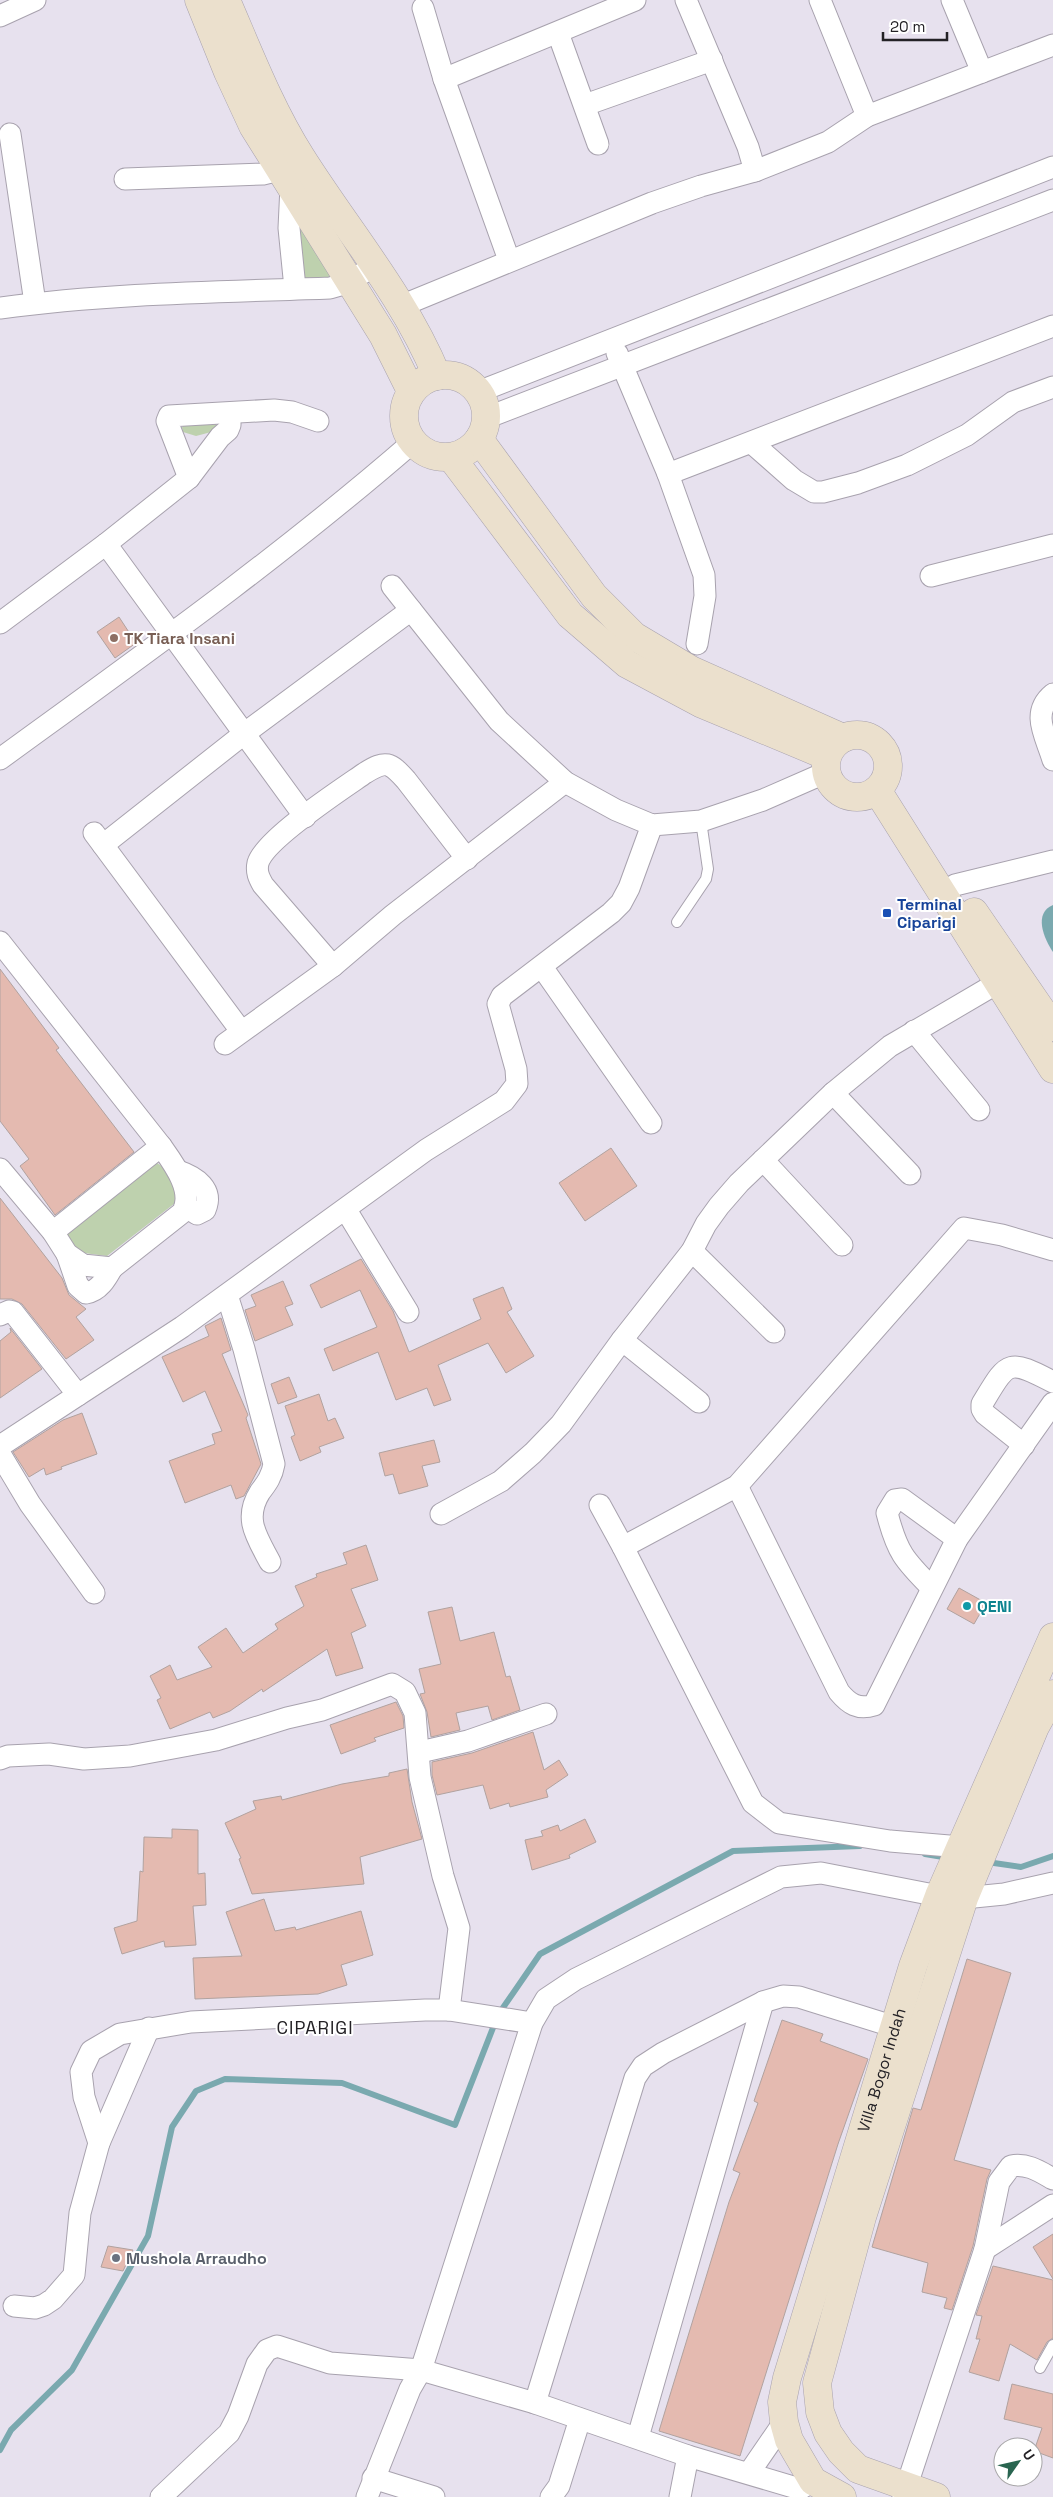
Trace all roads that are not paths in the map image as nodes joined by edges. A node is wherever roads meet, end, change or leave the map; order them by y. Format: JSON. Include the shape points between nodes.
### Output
{"nodes":[{"id":1,"x":34,"y":0,"type":"edge"},
{"id":2,"x":199,"y":0,"type":"edge"},
{"id":3,"x":226,"y":0,"type":"edge"},
{"id":4,"x":635,"y":0,"type":"edge"},
{"id":5,"x":686,"y":0,"type":"edge"},
{"id":6,"x":820,"y":0,"type":"edge"},
{"id":7,"x":952,"y":0,"type":"edge"},
{"id":8,"x":423,"y":8,"type":"dead end"},
{"id":9,"x":0,"y":16,"type":"edge"},
{"id":10,"x":558,"y":34,"type":"junction"},
{"id":11,"x":1053,"y":45,"type":"edge"},
{"id":12,"x":712,"y":60,"type":"junction"},
{"id":13,"x":982,"y":72,"type":"junction"},
{"id":14,"x":444,"y":79,"type":"junction"},
{"id":15,"x":585,"y":105,"type":"junction"},
{"id":16,"x":867,"y":116,"type":"junction"},
{"id":17,"x":10,"y":134,"type":"dead end"},
{"id":18,"x":598,"y":144,"type":"dead end"},
{"id":19,"x":1053,"y":167,"type":"edge"},
{"id":20,"x":290,"y":171,"type":"junction"},
{"id":21,"x":755,"y":171,"type":"junction"},
{"id":22,"x":125,"y":179,"type":"dead end"},
{"id":23,"x":1053,"y":200,"type":"edge"},
{"id":24,"x":907,"y":225,"type":"junction"},
{"id":25,"x":917,"y":253,"type":"junction"},
{"id":26,"x":509,"y":260,"type":"junction"},
{"id":27,"x":376,"y":266,"type":"junction"},
{"id":28,"x":350,"y":281,"type":"junction"},
{"id":29,"x":295,"y":288,"type":"junction"},
{"id":30,"x":34,"y":303,"type":"junction"},
{"id":31,"x":401,"y":306,"type":"junction"},
{"id":32,"x":0,"y":308,"type":"edge"},
{"id":33,"x":1050,"y":334,"type":"edge"},
{"id":34,"x":612,"y":341,"type":"junction"},
{"id":35,"x":621,"y":365,"type":"junction"},
{"id":36,"x":437,"y":376,"type":"junction"},
{"id":37,"x":1053,"y":387,"type":"edge"},
{"id":38,"x":411,"y":391,"type":"junction"},
{"id":39,"x":478,"y":392,"type":"junction"},
{"id":40,"x":230,"y":414,"type":"junction"},
{"id":41,"x":318,"y":421,"type":"dead end"},
{"id":42,"x":483,"y":428,"type":"junction"},
{"id":43,"x":413,"y":442,"type":"junction"},
{"id":44,"x":752,"y":443,"type":"junction"},
{"id":45,"x":451,"y":457,"type":"junction"},
{"id":46,"x":668,"y":474,"type":"junction"},
{"id":47,"x":189,"y":478,"type":"junction"},
{"id":48,"x":106,"y":544,"type":"junction"},
{"id":49,"x":1053,"y":545,"type":"edge"},
{"id":50,"x":931,"y":576,"type":"dead end"},
{"id":51,"x":392,"y":586,"type":"dead end"},
{"id":52,"x":411,"y":610,"type":"junction"},
{"id":53,"x":0,"y":624,"type":"edge"},
{"id":54,"x":172,"y":634,"type":"junction"},
{"id":55,"x":696,"y":644,"type":"dead end"},
{"id":56,"x":1053,"y":694,"type":"edge"},
{"id":57,"x":245,"y":733,"type":"junction"},
{"id":58,"x":832,"y":755,"type":"junction"},
{"id":59,"x":0,"y":760,"type":"edge"},
{"id":60,"x":1053,"y":760,"type":"edge"},
{"id":61,"x":565,"y":782,"type":"junction"},
{"id":62,"x":882,"y":783,"type":"junction"},
{"id":63,"x":304,"y":817,"type":"junction"},
{"id":64,"x":701,"y":821,"type":"junction"},
{"id":65,"x":652,"y":825,"type":"junction"},
{"id":66,"x":467,"y":860,"type":"junction"},
{"id":67,"x":1053,"y":861,"type":"edge"},
{"id":68,"x":948,"y":889,"type":"junction"},
{"id":69,"x":678,"y":922,"type":"dead end"},
{"id":70,"x":0,"y":942,"type":"edge"},
{"id":71,"x":333,"y":966,"type":"junction"},
{"id":72,"x":542,"y":967,"type":"junction"},
{"id":73,"x":1006,"y":977,"type":"junction"},
{"id":74,"x":1053,"y":1027,"type":"edge"},
{"id":75,"x":914,"y":1030,"type":"junction"},
{"id":76,"x":1053,"y":1069,"type":"edge"},
{"id":77,"x":833,"y":1093,"type":"junction"},
{"id":78,"x":979,"y":1110,"type":"dead end"},
{"id":79,"x":651,"y":1123,"type":"dead end"},
{"id":80,"x":161,"y":1146,"type":"junction"},
{"id":81,"x":763,"y":1160,"type":"junction"},
{"id":82,"x":0,"y":1169,"type":"edge"},
{"id":83,"x":910,"y":1174,"type":"dead end"},
{"id":84,"x":346,"y":1210,"type":"junction"},
{"id":85,"x":53,"y":1232,"type":"junction"},
{"id":86,"x":842,"y":1245,"type":"dead end"},
{"id":87,"x":1053,"y":1250,"type":"edge"},
{"id":88,"x":692,"y":1251,"type":"junction"},
{"id":89,"x":227,"y":1295,"type":"junction"},
{"id":90,"x":408,"y":1312,"type":"dead end"},
{"id":91,"x":0,"y":1315,"type":"edge"},
{"id":92,"x":774,"y":1332,"type":"dead end"},
{"id":93,"x":622,"y":1340,"type":"junction"},
{"id":94,"x":1053,"y":1382,"type":"edge"},
{"id":95,"x":78,"y":1395,"type":"junction"},
{"id":96,"x":699,"y":1402,"type":"dead end"},
{"id":97,"x":1050,"y":1417,"type":"edge"},
{"id":98,"x":1024,"y":1445,"type":"junction"},
{"id":99,"x":0,"y":1446,"type":"edge"},
{"id":100,"x":0,"y":1454,"type":"edge"},
{"id":101,"x":737,"y":1486,"type":"junction"},
{"id":102,"x":600,"y":1504,"type":"dead end"},
{"id":103,"x":441,"y":1514,"type":"dead end"},
{"id":104,"x":956,"y":1539,"type":"junction"},
{"id":105,"x":623,"y":1547,"type":"junction"},
{"id":106,"x":270,"y":1562,"type":"dead end"},
{"id":107,"x":932,"y":1588,"type":"junction"},
{"id":108,"x":94,"y":1593,"type":"dead end"},
{"id":109,"x":1053,"y":1638,"type":"edge"},
{"id":110,"x":1051,"y":1704,"type":"edge"},
{"id":111,"x":546,"y":1714,"type":"dead end"},
{"id":112,"x":420,"y":1752,"type":"junction"},
{"id":113,"x":0,"y":1759,"type":"edge"},
{"id":114,"x":962,"y":1858,"type":"junction"},
{"id":115,"x":1053,"y":1883,"type":"edge"},
{"id":116,"x":951,"y":1897,"type":"junction"},
{"id":117,"x":763,"y":2002,"type":"junction"},
{"id":118,"x":449,"y":2010,"type":"junction"},
{"id":119,"x":522,"y":2021,"type":"junction"},
{"id":120,"x":894,"y":2026,"type":"junction"},
{"id":121,"x":149,"y":2028,"type":"junction"},
{"id":122,"x":920,"y":2034,"type":"junction"},
{"id":123,"x":99,"y":2143,"type":"junction"},
{"id":124,"x":1053,"y":2179,"type":"edge"},
{"id":125,"x":1053,"y":2205,"type":"edge"},
{"id":126,"x":985,"y":2249,"type":"junction"},
{"id":127,"x":14,"y":2306,"type":"dead end"},
{"id":128,"x":1053,"y":2345,"type":"edge"},
{"id":129,"x":1040,"y":2368,"type":"dead end"},
{"id":130,"x":421,"y":2370,"type":"junction"},
{"id":131,"x":534,"y":2403,"type":"junction"},
{"id":132,"x":580,"y":2419,"type":"junction"},
{"id":133,"x":784,"y":2422,"type":"junction"},
{"id":134,"x":638,"y":2437,"type":"junction"},
{"id":135,"x":688,"y":2456,"type":"junction"},
{"id":136,"x":749,"y":2473,"type":"junction"},
{"id":137,"x":370,"y":2488,"type":"edge"},
{"id":138,"x":803,"y":2489,"type":"edge"},
{"id":139,"x":904,"y":2492,"type":"edge"},
{"id":140,"x":161,"y":2497,"type":"edge"},
{"id":141,"x":434,"y":2497,"type":"edge"},
{"id":142,"x":551,"y":2497,"type":"edge"},
{"id":143,"x":680,"y":2497,"type":"edge"},
{"id":144,"x":842,"y":2497,"type":"edge"},
{"id":145,"x":936,"y":2497,"type":"edge"}],
"edges":[{"from":1,"to":9,"type":"street"},
{"from":2,"to":20,"type":"street","via":[[240,100]]},
{"from":3,"to":20,"type":"street","via":[[269,99]]},
{"from":4,"to":10,"type":"street"},
{"from":5,"to":12,"type":"street"},
{"from":6,"to":16,"type":"street"},
{"from":7,"to":13,"type":"street"},
{"from":8,"to":14,"type":"street"},
{"from":10,"to":14,"type":"street"},
{"from":10,"to":15,"type":"street"},
{"from":11,"to":13,"type":"street"},
{"from":12,"to":15,"type":"street"},
{"from":12,"to":21,"type":"street"},
{"from":13,"to":16,"type":"street"},
{"from":14,"to":26,"type":"street"},
{"from":15,"to":18,"type":"street"},
{"from":16,"to":21,"type":"street","via":[[828,142]]},
{"from":17,"to":30,"type":"street"},
{"from":19,"to":24,"type":"street"},
{"from":20,"to":22,"type":"street","via":[[242,176]]},
{"from":20,"to":27,"type":"street"},
{"from":20,"to":28,"type":"street"},
{"from":20,"to":29,"type":"street","via":[[289,228]]},
{"from":21,"to":26,"type":"street","via":[[652,203]]},
{"from":23,"to":25,"type":"street"},
{"from":24,"to":25,"type":"street"},
{"from":24,"to":34,"type":"street"},
{"from":25,"to":35,"type":"street"},
{"from":26,"to":31,"type":"street"},
{"from":27,"to":28,"type":"street"},
{"from":27,"to":31,"type":"street"},
{"from":28,"to":29,"type":"street","via":[[330,288]]},
{"from":28,"to":38,"type":"street","via":[[383,335]]},
{"from":29,"to":30,"type":"street"},
{"from":30,"to":32,"type":"street"},
{"from":31,"to":36,"type":"street"},
{"from":33,"to":44,"type":"street","via":[[873,393]]},
{"from":34,"to":35,"type":"street"},
{"from":34,"to":39,"type":"street"},
{"from":35,"to":42,"type":"street"},
{"from":35,"to":46,"type":"street"},
{"from":36,"to":38,"type":"street"},
{"from":36,"to":39,"type":"street","via":[[460,378]]},
{"from":37,"to":44,"type":"street","via":[[1013,402],[967,435],[907,465],[858,484],[823,492],[814,492],[794,480]]},
{"from":38,"to":43,"type":"street","via":[[404,421]]},
{"from":39,"to":42,"type":"street","via":[[484,404]]},
{"from":40,"to":41,"type":"street","via":[[274,410]]},
{"from":40,"to":47,"type":"street","via":[[228,430]]},
{"from":40,"to":47,"type":"street","via":[[172,415],[168,418],[172,439]]},
{"from":42,"to":45,"type":"street","via":[[467,451]]},
{"from":42,"to":58,"type":"street","via":[[594,596],[634,636]]},
{"from":43,"to":45,"type":"street","via":[[429,454]]},
{"from":43,"to":54,"type":"street","via":[[352,495]]},
{"from":44,"to":46,"type":"street"},
{"from":45,"to":58,"type":"street","via":[[570,615],[626,664],[700,703]]},
{"from":46,"to":55,"type":"street","via":[[704,575],[705,596]]},
{"from":47,"to":48,"type":"street"},
{"from":48,"to":53,"type":"street"},
{"from":48,"to":54,"type":"street"},
{"from":49,"to":50,"type":"street"},
{"from":51,"to":52,"type":"street"},
{"from":52,"to":57,"type":"street"},
{"from":52,"to":61,"type":"street","via":[[499,721]]},
{"from":54,"to":57,"type":"street"},
{"from":54,"to":59,"type":"street"},
{"from":56,"to":60,"type":"street","via":[[1045,701],[1039,714]]},
{"from":57,"to":63,"type":"street"},
{"from":57,"to":71,"type":"street","via":[[99,839],[233,1038]]},
{"from":58,"to":62,"type":"street","via":[[831,784],[845,795],[865,796]]},
{"from":58,"to":62,"type":"street","via":[[860,735],[877,742],[888,760]]},
{"from":58,"to":64,"type":"street","via":[[763,800]]},
{"from":61,"to":65,"type":"street","via":[[616,810]]},
{"from":61,"to":66,"type":"street"},
{"from":62,"to":68,"type":"street"},
{"from":63,"to":66,"type":"street","via":[[379,764],[388,764],[406,780]]},
{"from":63,"to":71,"type":"street","via":[[263,853],[257,874]]},
{"from":64,"to":65,"type":"street"},
{"from":64,"to":69,"type":"lane","via":[[708,869],[706,879]]},
{"from":65,"to":72,"type":"street","via":[[621,903]]},
{"from":66,"to":71,"type":"street","via":[[393,915]]},
{"from":67,"to":68,"type":"street"},
{"from":68,"to":73,"type":"street"},
{"from":70,"to":80,"type":"street"},
{"from":72,"to":79,"type":"street"},
{"from":72,"to":84,"type":"street","via":[[502,996],[498,1004],[514,1056],[517,1084],[512,1093],[482,1117],[426,1150]]},
{"from":73,"to":74,"type":"street"},
{"from":73,"to":75,"type":"street"},
{"from":73,"to":76,"type":"street"},
{"from":75,"to":77,"type":"street"},
{"from":75,"to":78,"type":"street"},
{"from":77,"to":81,"type":"street"},
{"from":77,"to":83,"type":"street"},
{"from":80,"to":85,"type":"street"},
{"from":80,"to":85,"type":"street","via":[[183,1183],[183,1212],[112,1268],[83,1264],[68,1254]]},
{"from":81,"to":86,"type":"street"},
{"from":81,"to":88,"type":"street","via":[[719,1206]]},
{"from":82,"to":85,"type":"street"},
{"from":84,"to":89,"type":"street"},
{"from":84,"to":90,"type":"street"},
{"from":87,"to":101,"type":"street","via":[[964,1228]]},
{"from":88,"to":92,"type":"street"},
{"from":88,"to":93,"type":"street"},
{"from":89,"to":95,"type":"street","via":[[141,1356]]},
{"from":89,"to":106,"type":"street","via":[[274,1464],[272,1474],[251,1512],[252,1524]]},
{"from":91,"to":95,"type":"street","via":[[13,1312]]},
{"from":93,"to":96,"type":"street"},
{"from":93,"to":103,"type":"street","via":[[561,1424],[533,1453],[501,1481]]},
{"from":94,"to":98,"type":"street","via":[[1024,1367],[1011,1367],[1002,1371],[982,1404],[985,1414]]},
{"from":95,"to":99,"type":"street"},
{"from":97,"to":98,"type":"street"},
{"from":98,"to":104,"type":"street"},
{"from":100,"to":108,"type":"street","via":[[30,1504]]},
{"from":101,"to":105,"type":"street"},
{"from":101,"to":107,"type":"street","via":[[839,1692],[848,1703],[859,1707],[874,1705]]},
{"from":102,"to":105,"type":"street"},
{"from":104,"to":107,"type":"street"},
{"from":104,"to":107,"type":"street","via":[[902,1499],[894,1500],[887,1513],[895,1542],[909,1564]]},
{"from":105,"to":114,"type":"street","via":[[749,1795],[762,1811],[779,1823],[890,1840]]},
{"from":109,"to":114,"type":"street","name":"Villa Bogor Indah"},
{"from":110,"to":114,"type":"street","name":"Villa Bogor Indah","via":[[1035,1727],[987,1840]]},
{"from":111,"to":112,"type":"street","via":[[468,1741]]},
{"from":112,"to":113,"type":"street","via":[[415,1713],[406,1692],[392,1684],[322,1710],[216,1740],[130,1756],[84,1759],[49,1754]]},
{"from":112,"to":118,"type":"street","via":[[420,1776],[443,1876],[459,1928]]},
{"from":114,"to":116,"type":"street","name":"Villa Bogor Indah"},
{"from":115,"to":116,"type":"street","via":[[1004,1894]]},
{"from":116,"to":119,"type":"street","via":[[821,1873],[781,1878],[576,1979],[546,1999]]},
{"from":116,"to":120,"type":"street","name":"Villa Bogor Indah"},
{"from":116,"to":122,"type":"street","name":"Villa Bogor Indah"},
{"from":117,"to":120,"type":"street","via":[[783,1996],[799,1996]]},
{"from":117,"to":131,"type":"street","via":[[663,2052],[642,2066],[635,2078]]},
{"from":117,"to":134,"type":"street"},
{"from":118,"to":119,"type":"street"},
{"from":118,"to":121,"type":"street","via":[[191,2022]]},
{"from":119,"to":130,"type":"street"},
{"from":120,"to":122,"type":"street"},
{"from":120,"to":133,"type":"street","name":"Villa Bogor Indah","via":[[787,2378],[782,2402]]},
{"from":121,"to":123,"type":"street"},
{"from":121,"to":123,"type":"street","via":[[120,2034],[91,2051],[81,2072],[84,2097]]},
{"from":122,"to":139,"type":"street","name":"Villa Bogor Indah","via":[[862,2218],[817,2383],[820,2412],[828,2434],[841,2452],[858,2469]]},
{"from":123,"to":127,"type":"street","via":[[80,2213],[74,2275],[44,2305],[35,2308]]},
{"from":124,"to":126,"type":"street","via":[[1032,2168],[1011,2166],[1000,2182]]},
{"from":125,"to":126,"type":"street"},
{"from":126,"to":139,"type":"street"},
{"from":128,"to":129,"type":"lane"},
{"from":130,"to":131,"type":"street"},
{"from":130,"to":137,"type":"street","via":[[410,2389]]},
{"from":130,"to":140,"type":"street","via":[[330,2363],[277,2346],[267,2350],[257,2364],[229,2433]]},
{"from":131,"to":132,"type":"street"},
{"from":132,"to":134,"type":"street"},
{"from":132,"to":142,"type":"street","via":[[559,2486]]},
{"from":133,"to":136,"type":"street"},
{"from":133,"to":138,"type":"street","name":"Villa Bogor Indah","via":[[797,2456]]},
{"from":134,"to":135,"type":"street"},
{"from":135,"to":136,"type":"street"},
{"from":135,"to":143,"type":"street"},
{"from":136,"to":138,"type":"street"},
{"from":137,"to":141,"type":"street"},
{"from":138,"to":144,"type":"street","name":"Villa Bogor Indah"},
{"from":139,"to":145,"type":"street","name":"Villa Bogor Indah"}]}
